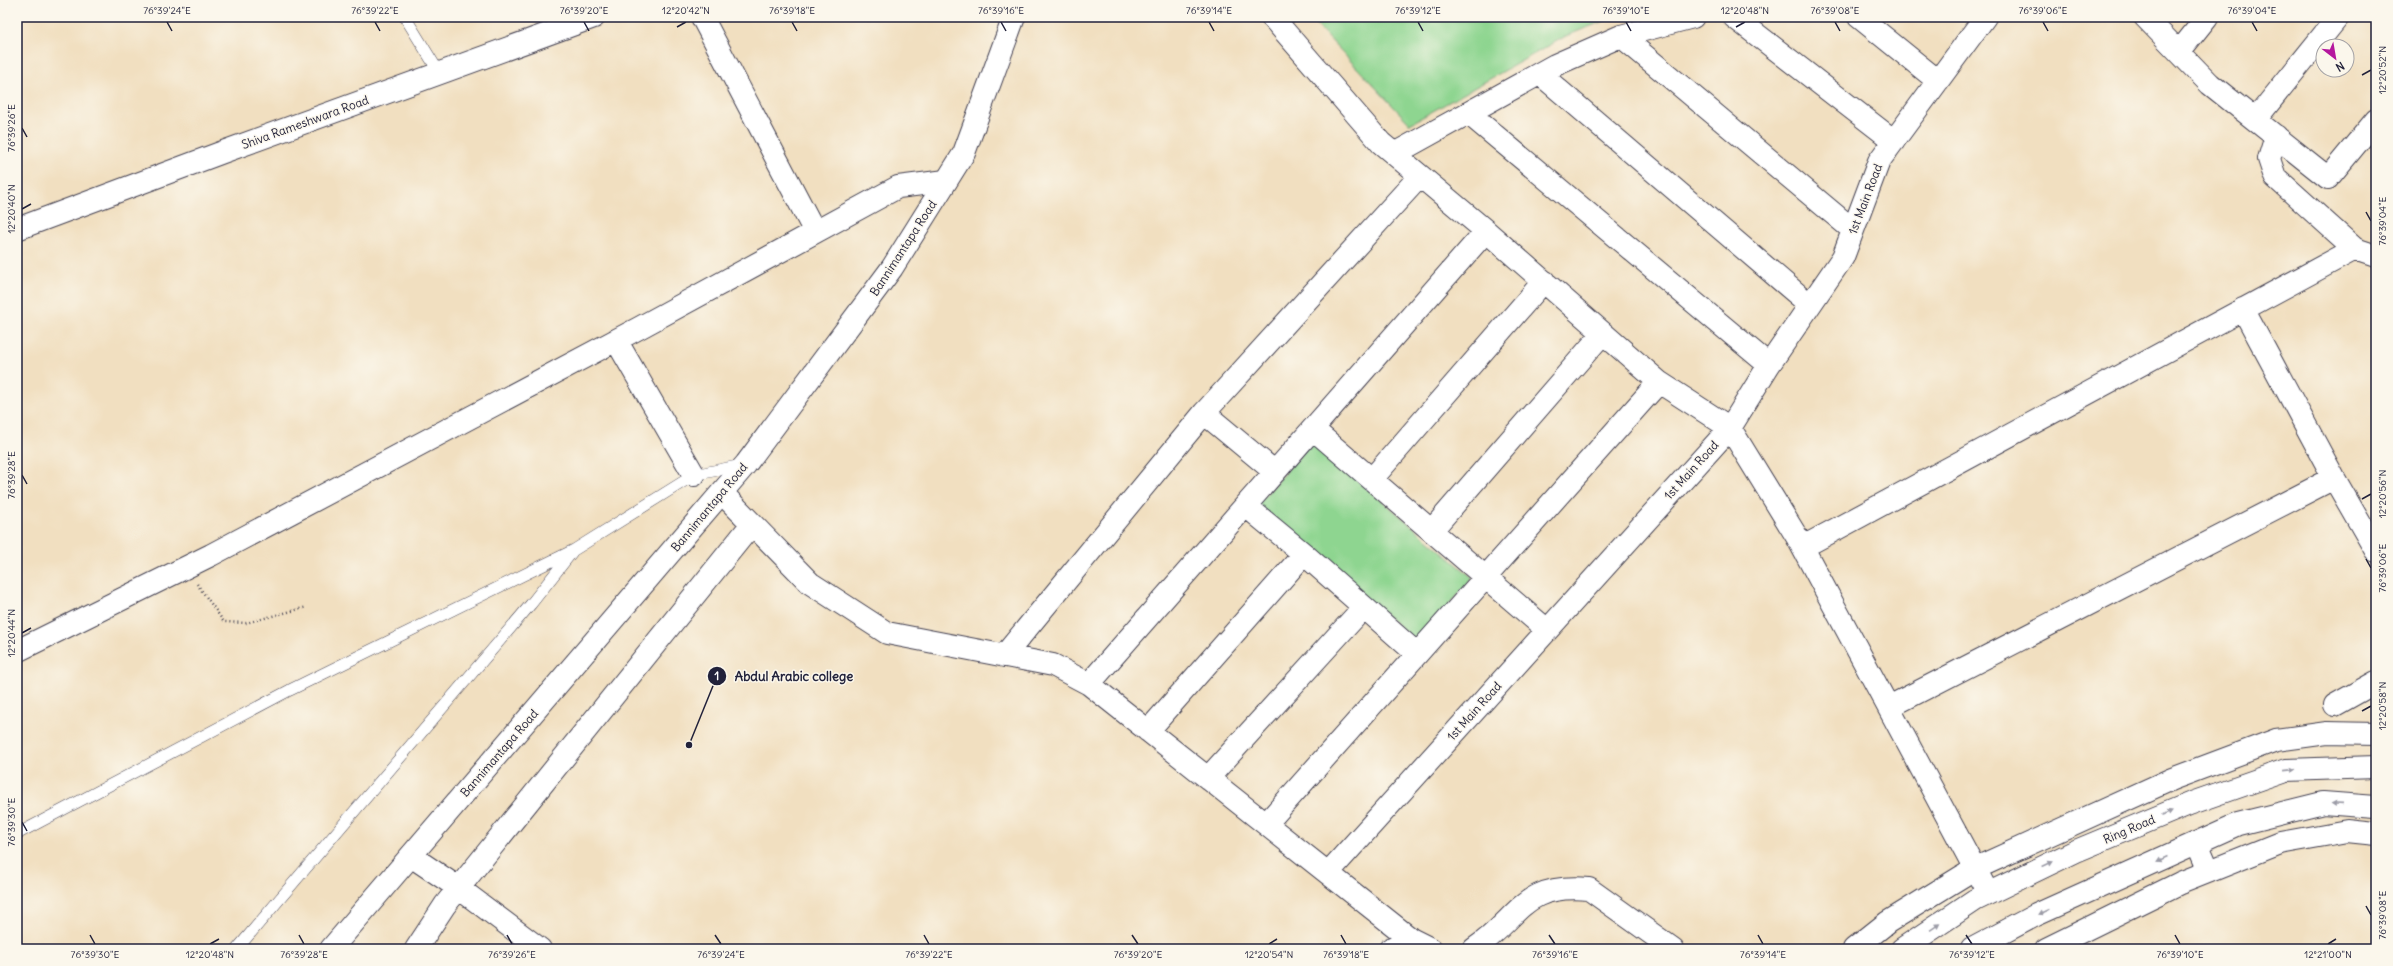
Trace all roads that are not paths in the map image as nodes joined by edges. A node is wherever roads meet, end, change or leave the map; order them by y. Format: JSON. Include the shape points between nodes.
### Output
{"nodes":[{"id":1,"x":405,"y":17,"type":"edge"},
{"id":2,"x":594,"y":17,"type":"edge"},
{"id":3,"x":702,"y":17,"type":"edge"},
{"id":4,"x":1014,"y":17,"type":"edge"},
{"id":5,"x":1272,"y":17,"type":"edge"},
{"id":6,"x":1693,"y":17,"type":"edge"},
{"id":7,"x":1734,"y":17,"type":"edge"},
{"id":8,"x":1859,"y":17,"type":"edge"},
{"id":9,"x":1985,"y":17,"type":"edge"},
{"id":10,"x":2145,"y":17,"type":"edge"},
{"id":11,"x":2207,"y":17,"type":"edge"},
{"id":12,"x":2338,"y":17,"type":"edge"},
{"id":13,"x":1620,"y":36,"type":"junction"},
{"id":14,"x":2179,"y":52,"type":"junction"},
{"id":15,"x":440,"y":74,"type":"junction"},
{"id":16,"x":1540,"y":74,"type":"junction"},
{"id":17,"x":1938,"y":81,"type":"junction"},
{"id":18,"x":1468,"y":113,"type":"junction"},
{"id":19,"x":2255,"y":120,"type":"junction"},
{"id":20,"x":2376,"y":120,"type":"edge"},
{"id":21,"x":2276,"y":136,"type":"junction"},
{"id":22,"x":1894,"y":141,"type":"junction"},
{"id":23,"x":1394,"y":154,"type":"junction"},
{"id":24,"x":1420,"y":176,"type":"junction"},
{"id":25,"x":946,"y":181,"type":"junction"},
{"id":26,"x":17,"y":230,"type":"edge"},
{"id":27,"x":1486,"y":230,"type":"junction"},
{"id":28,"x":1853,"y":230,"type":"junction"},
{"id":29,"x":815,"y":232,"type":"junction"},
{"id":30,"x":2354,"y":249,"type":"junction"},
{"id":31,"x":2376,"y":256,"type":"edge"},
{"id":32,"x":1544,"y":281,"type":"junction"},
{"id":33,"x":1810,"y":305,"type":"junction"},
{"id":34,"x":2243,"y":309,"type":"junction"},
{"id":35,"x":1603,"y":333,"type":"junction"},
{"id":36,"x":616,"y":340,"type":"junction"},
{"id":37,"x":1769,"y":365,"type":"junction"},
{"id":38,"x":1659,"y":382,"type":"junction"},
{"id":39,"x":1204,"y":413,"type":"junction"},
{"id":40,"x":1730,"y":428,"type":"junction"},
{"id":41,"x":1313,"y":429,"type":"junction"},
{"id":42,"x":746,"y":464,"type":"junction"},
{"id":43,"x":1275,"y":472,"type":"junction"},
{"id":44,"x":694,"y":475,"type":"junction"},
{"id":45,"x":2334,"y":478,"type":"junction"},
{"id":46,"x":1372,"y":479,"type":"junction"},
{"id":47,"x":722,"y":493,"type":"junction"},
{"id":48,"x":1246,"y":506,"type":"junction"},
{"id":49,"x":752,"y":524,"type":"junction"},
{"id":50,"x":1432,"y":530,"type":"junction"},
{"id":51,"x":1802,"y":547,"type":"junction"},
{"id":52,"x":574,"y":550,"type":"junction"},
{"id":53,"x":2376,"y":551,"type":"edge"},
{"id":54,"x":1304,"y":554,"type":"junction"},
{"id":55,"x":1487,"y":576,"type":"junction"},
{"id":56,"x":1364,"y":607,"type":"junction"},
{"id":57,"x":1547,"y":630,"type":"junction"},
{"id":58,"x":17,"y":651,"type":"edge"},
{"id":59,"x":1417,"y":654,"type":"junction"},
{"id":60,"x":1004,"y":656,"type":"junction"},
{"id":61,"x":2376,"y":682,"type":"edge"},
{"id":62,"x":1089,"y":684,"type":"junction"},
{"id":63,"x":2335,"y":705,"type":"dead end"},
{"id":64,"x":1889,"y":707,"type":"junction"},
{"id":65,"x":1148,"y":731,"type":"junction"},
{"id":66,"x":2376,"y":734,"type":"edge"},
{"id":67,"x":2376,"y":767,"type":"edge"},
{"id":68,"x":1208,"y":778,"type":"junction"},
{"id":69,"x":2376,"y":807,"type":"edge"},
{"id":70,"x":1266,"y":824,"type":"junction"},
{"id":71,"x":17,"y":834,"type":"edge"},
{"id":72,"x":2376,"y":834,"type":"edge"},
{"id":73,"x":2197,"y":843,"type":"junction"},
{"id":74,"x":411,"y":856,"type":"junction"},
{"id":75,"x":1974,"y":869,"type":"junction"},
{"id":76,"x":2209,"y":871,"type":"junction"},
{"id":77,"x":1328,"y":873,"type":"junction"},
{"id":78,"x":460,"y":889,"type":"junction"},
{"id":79,"x":1988,"y":893,"type":"junction"},
{"id":80,"x":1411,"y":939,"type":"junction"},
{"id":81,"x":237,"y":949,"type":"edge"},
{"id":82,"x":331,"y":949,"type":"edge"},
{"id":83,"x":416,"y":949,"type":"edge"},
{"id":84,"x":540,"y":949,"type":"edge"},
{"id":85,"x":1390,"y":949,"type":"edge"},
{"id":86,"x":1430,"y":949,"type":"edge"},
{"id":87,"x":1474,"y":949,"type":"edge"},
{"id":88,"x":1673,"y":949,"type":"edge"},
{"id":89,"x":1854,"y":949,"type":"edge"},
{"id":90,"x":1902,"y":949,"type":"edge"},
{"id":91,"x":1972,"y":949,"type":"edge"},
{"id":92,"x":2046,"y":949,"type":"edge"}],
"edges":[{"from":1,"to":15,"type":"lane"},
{"from":2,"to":15,"type":"main road","name":"Shiva Rameshwara Road"},
{"from":3,"to":29,"type":"main road"},
{"from":4,"to":25,"type":"main road","name":"Bannimantapa Road","via":[[964,153]]},
{"from":5,"to":23,"type":"main road","via":[[1381,143]]},
{"from":6,"to":13,"type":"main road"},
{"from":7,"to":22,"type":"main road"},
{"from":8,"to":17,"type":"main road"},
{"from":9,"to":17,"type":"main road","name":"1st Main Road"},
{"from":10,"to":14,"type":"main road"},
{"from":11,"to":14,"type":"main road"},
{"from":12,"to":19,"type":"main road"},
{"from":13,"to":16,"type":"main road"},
{"from":13,"to":28,"type":"main road"},
{"from":14,"to":19,"type":"main road","via":[[2210,84]]},
{"from":15,"to":26,"type":"main road","name":"Shiva Rameshwara Road"},
{"from":16,"to":18,"type":"main road"},
{"from":16,"to":33,"type":"main road"},
{"from":17,"to":22,"type":"main road","name":"1st Main Road"},
{"from":18,"to":23,"type":"main road"},
{"from":18,"to":37,"type":"main road"},
{"from":19,"to":21,"type":"main road"},
{"from":20,"to":21,"type":"main road","via":[[2328,178]]},
{"from":21,"to":30,"type":"main road","via":[[2269,159],[2275,177]]},
{"from":22,"to":28,"type":"main road","name":"1st Main Road","via":[[1880,161]]},
{"from":23,"to":24,"type":"main road"},
{"from":24,"to":27,"type":"main road"},
{"from":24,"to":39,"type":"main road"},
{"from":25,"to":29,"type":"main road","via":[[898,187]]},
{"from":25,"to":42,"type":"main road","name":"Bannimantapa Road","via":[[892,268]]},
{"from":27,"to":32,"type":"main road"},
{"from":27,"to":41,"type":"main road"},
{"from":28,"to":33,"type":"main road","name":"1st Main Road","via":[[1843,257]]},
{"from":29,"to":36,"type":"main road"},
{"from":30,"to":31,"type":"main road"},
{"from":30,"to":34,"type":"main road"},
{"from":32,"to":35,"type":"main road"},
{"from":32,"to":46,"type":"main road"},
{"from":33,"to":37,"type":"main road","name":"1st Main Road"},
{"from":34,"to":45,"type":"main road"},
{"from":34,"to":51,"type":"main road"},
{"from":35,"to":38,"type":"main road"},
{"from":35,"to":50,"type":"main road"},
{"from":36,"to":44,"type":"main road"},
{"from":36,"to":58,"type":"main road","via":[[185,567]]},
{"from":37,"to":40,"type":"main road","name":"1st Main Road"},
{"from":38,"to":40,"type":"main road"},
{"from":38,"to":55,"type":"main road"},
{"from":39,"to":43,"type":"main road"},
{"from":39,"to":60,"type":"main road"},
{"from":40,"to":51,"type":"main road"},
{"from":40,"to":57,"type":"main road","name":"1st Main Road"},
{"from":41,"to":43,"type":"main road"},
{"from":41,"to":46,"type":"main road"},
{"from":42,"to":44,"type":"lane"},
{"from":42,"to":47,"type":"main road","name":"Bannimantapa Road"},
{"from":43,"to":48,"type":"main road"},
{"from":44,"to":52,"type":"lane"},
{"from":45,"to":53,"type":"main road"},
{"from":45,"to":64,"type":"main road"},
{"from":46,"to":50,"type":"main road"},
{"from":47,"to":49,"type":"main road"},
{"from":47,"to":74,"type":"main road","name":"Bannimantapa Road"},
{"from":48,"to":54,"type":"main road"},
{"from":48,"to":62,"type":"main road"},
{"from":49,"to":60,"type":"main road","via":[[810,583],[887,633]]},
{"from":49,"to":78,"type":"main road","via":[[580,735]]},
{"from":50,"to":55,"type":"main road"},
{"from":51,"to":64,"type":"main road"},
{"from":52,"to":71,"type":"lane","via":[[290,690]]},
{"from":52,"to":81,"type":"lane"},
{"from":54,"to":56,"type":"main road"},
{"from":54,"to":65,"type":"main road"},
{"from":55,"to":57,"type":"main road"},
{"from":55,"to":59,"type":"main road"},
{"from":56,"to":59,"type":"main road"},
{"from":56,"to":68,"type":"main road"},
{"from":57,"to":77,"type":"main road","name":"1st Main Road"},
{"from":59,"to":70,"type":"main road"},
{"from":60,"to":62,"type":"main road","via":[[1053,665]]},
{"from":61,"to":63,"type":"main road"},
{"from":62,"to":65,"type":"main road"},
{"from":64,"to":75,"type":"main road"},
{"from":65,"to":68,"type":"main road"},
{"from":66,"to":75,"type":"main road","via":[[2327,733],[2276,740],[2172,779]]},
{"from":79,"to":67,"type":"main road","name":"Ring Road","one_way":true,"via":[[2076,851],[2189,804],[2286,770]]},
{"from":68,"to":70,"type":"main road"},
{"from":69,"to":73,"type":"main road","one_way":true,"via":[[2323,803],[2238,824]]},
{"from":70,"to":77,"type":"main road"},
{"from":72,"to":76,"type":"main road","via":[[2346,831],[2280,843]]},
{"from":73,"to":76,"type":"main road"},
{"from":73,"to":91,"type":"main road","one_way":true,"via":[[2036,915]]},
{"from":74,"to":78,"type":"main road"},
{"from":74,"to":82,"type":"main road","name":"Bannimantapa Road"},
{"from":75,"to":79,"type":"main road"},
{"from":75,"to":89,"type":"main road","via":[[1888,922]]},
{"from":76,"to":92,"type":"main road"},
{"from":77,"to":80,"type":"main road"},
{"from":78,"to":83,"type":"main road","via":[[445,905]]},
{"from":78,"to":84,"type":"main road"},
{"from":90,"to":79,"type":"main road","name":"Ring Road","one_way":true},
{"from":80,"to":85,"type":"main road"},
{"from":80,"to":86,"type":"main road"},
{"from":87,"to":88,"type":"main road","via":[[1533,896],[1553,889],[1573,888],[1589,889]]}]}
